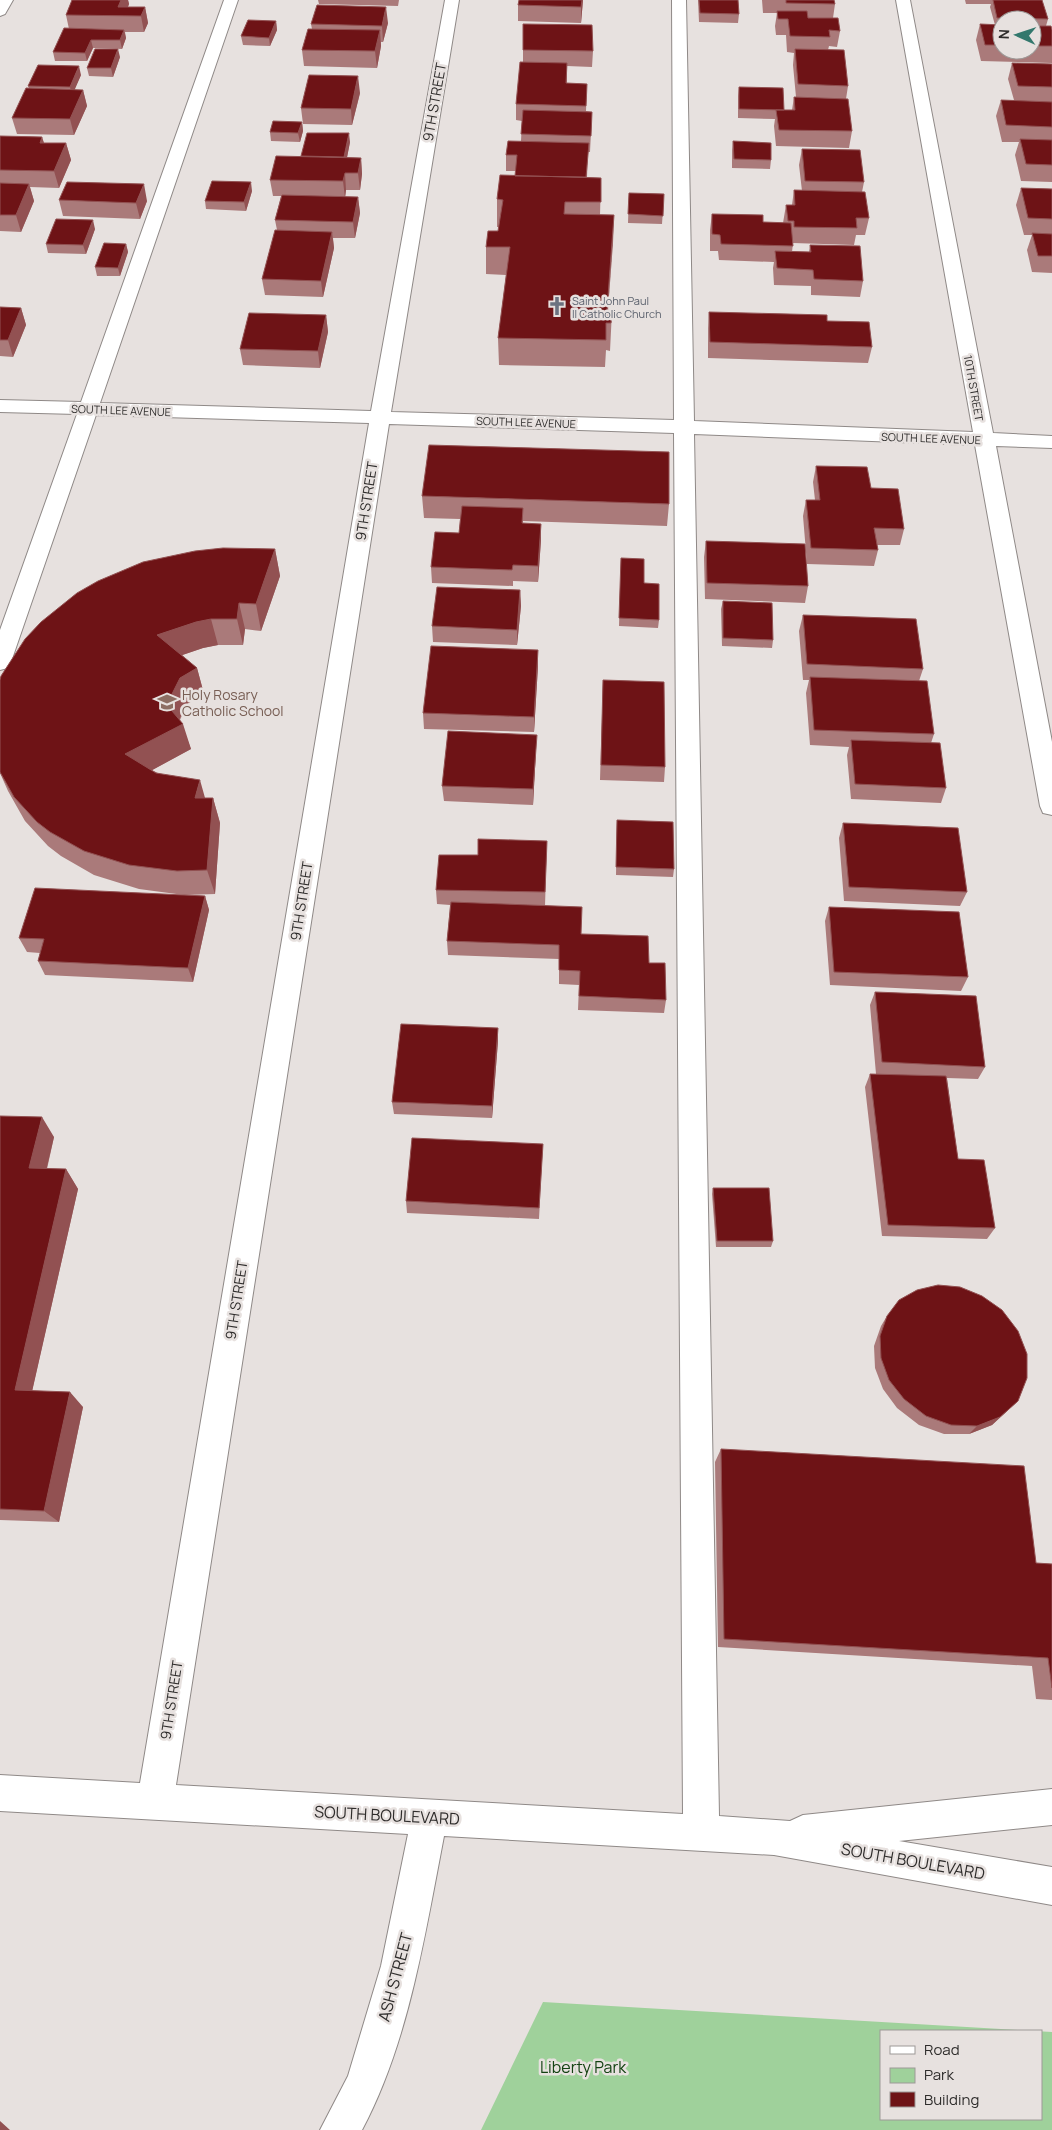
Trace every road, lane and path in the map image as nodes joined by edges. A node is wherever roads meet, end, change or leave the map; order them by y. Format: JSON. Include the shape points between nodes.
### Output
{"nodes":[{"id":1,"x":6,"y":0,"type":"edge"},
{"id":2,"x":231,"y":0,"type":"edge"},
{"id":3,"x":452,"y":0,"type":"edge"},
{"id":4,"x":679,"y":0,"type":"edge"},
{"id":5,"x":903,"y":0,"type":"edge"},
{"id":6,"x":0,"y":11,"type":"edge"},
{"id":7,"x":0,"y":406,"type":"edge"},
{"id":8,"x":87,"y":410,"type":"junction"},
{"id":9,"x":380,"y":418,"type":"junction"},
{"id":10,"x":684,"y":427,"type":"junction"},
{"id":11,"x":984,"y":440,"type":"junction"},
{"id":12,"x":1052,"y":442,"type":"edge"},
{"id":13,"x":0,"y":662,"type":"edge"},
{"id":14,"x":1052,"y":806,"type":"edge"},
{"id":15,"x":0,"y":1793,"type":"edge"},
{"id":16,"x":155,"y":1802,"type":"junction"},
{"id":17,"x":1052,"y":1807,"type":"edge"},
{"id":18,"x":430,"y":1817,"type":"junction"},
{"id":19,"x":701,"y":1833,"type":"junction"},
{"id":20,"x":774,"y":1837,"type":"junction"},
{"id":21,"x":1052,"y":1886,"type":"edge"},
{"id":22,"x":340,"y":2130,"type":"edge"}],
"edges":[{"from":1,"to":6,"type":"street"},
{"from":2,"to":8,"type":"street"},
{"from":3,"to":9,"type":"street","name":"9TH STREET"},
{"from":4,"to":10,"type":"street"},
{"from":5,"to":11,"type":"street","name":"10TH STREET"},
{"from":7,"to":8,"type":"street","name":"SOUTH LEE AVENUE"},
{"from":8,"to":9,"type":"street","name":"SOUTH LEE AVENUE"},
{"from":8,"to":13,"type":"street"},
{"from":9,"to":10,"type":"street","name":"SOUTH LEE AVENUE"},
{"from":9,"to":16,"type":"street","name":"9TH STREET"},
{"from":10,"to":11,"type":"street","name":"SOUTH LEE AVENUE"},
{"from":10,"to":19,"type":"street"},
{"from":11,"to":12,"type":"street","name":"SOUTH LEE AVENUE"},
{"from":11,"to":14,"type":"street","name":"10TH STREET"},
{"from":15,"to":16,"type":"street","name":"SOUTH BOULEVARD"},
{"from":16,"to":18,"type":"street","name":"SOUTH BOULEVARD"},
{"from":17,"to":20,"type":"street","name":"SOUTH BOULEVARD"},
{"from":18,"to":19,"type":"street","name":"SOUTH BOULEVARD"},
{"from":18,"to":22,"type":"street","name":"ASH STREET","via":[[400,1966],[365,2084]]},
{"from":19,"to":20,"type":"street","name":"SOUTH BOULEVARD"},
{"from":20,"to":21,"type":"street","name":"SOUTH BOULEVARD"}]}
